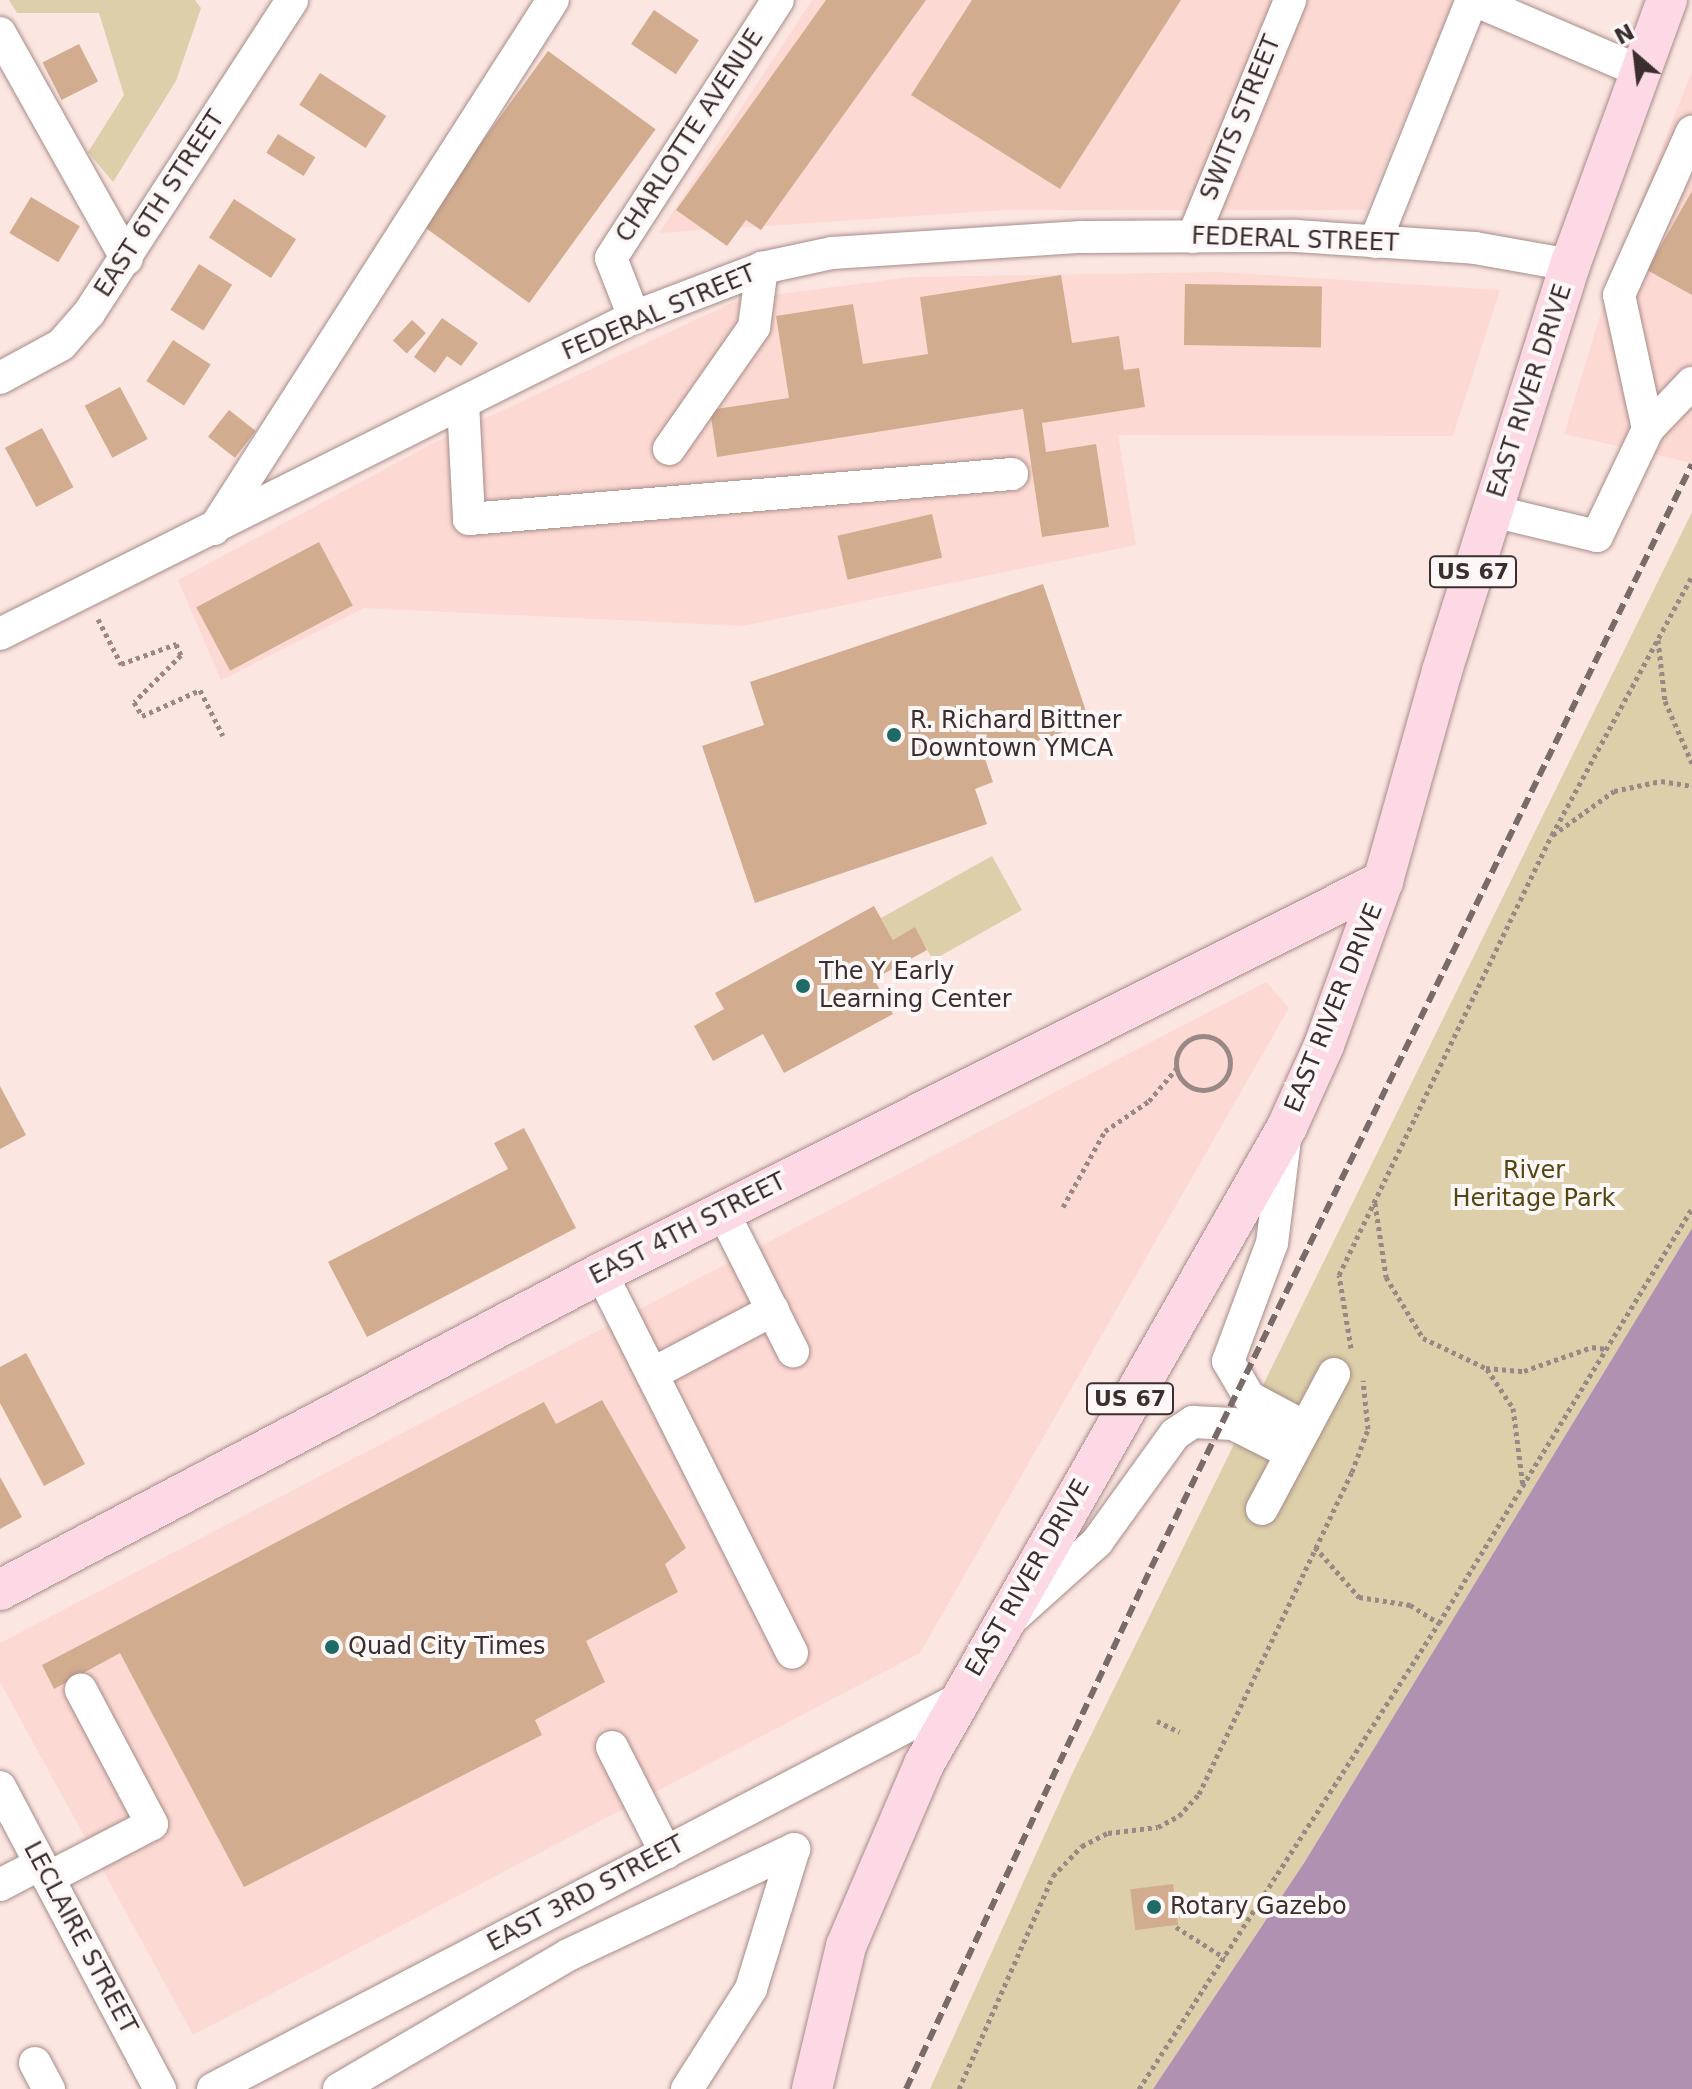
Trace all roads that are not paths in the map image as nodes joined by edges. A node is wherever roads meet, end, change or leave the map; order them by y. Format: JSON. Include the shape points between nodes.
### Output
{"nodes":[{"id":1,"x":292,"y":0,"type":"edge"},
{"id":2,"x":553,"y":0,"type":"edge"},
{"id":3,"x":778,"y":0,"type":"edge"},
{"id":4,"x":1290,"y":0,"type":"edge"},
{"id":5,"x":1473,"y":0,"type":"edge"},
{"id":6,"x":1667,"y":0,"type":"edge"},
{"id":7,"x":0,"y":33,"type":"edge"},
{"id":8,"x":1640,"y":71,"type":"junction"},
{"id":9,"x":1692,"y":132,"type":"edge"},
{"id":10,"x":1193,"y":237,"type":"junction"},
{"id":11,"x":1375,"y":242,"type":"junction"},
{"id":12,"x":127,"y":259,"type":"junction"},
{"id":13,"x":1570,"y":265,"type":"junction"},
{"id":14,"x":762,"y":268,"type":"junction"},
{"id":15,"x":634,"y":317,"type":"junction"},
{"id":16,"x":0,"y":378,"type":"edge"},
{"id":17,"x":1692,"y":383,"type":"edge"},
{"id":18,"x":463,"y":403,"type":"junction"},
{"id":19,"x":1648,"y":429,"type":"junction"},
{"id":20,"x":669,"y":449,"type":"dead end"},
{"id":21,"x":1012,"y":474,"type":"dead end"},
{"id":22,"x":1492,"y":511,"type":"junction"},
{"id":23,"x":213,"y":532,"type":"junction"},
{"id":24,"x":1,"y":631,"type":"edge"},
{"id":25,"x":1383,"y":881,"type":"junction"},
{"id":26,"x":1287,"y":1127,"type":"junction"},
{"id":27,"x":723,"y":1212,"type":"junction"},
{"id":28,"x":601,"y":1273,"type":"junction"},
{"id":29,"x":773,"y":1310,"type":"junction"},
{"id":30,"x":793,"y":1351,"type":"dead end"},
{"id":31,"x":652,"y":1374,"type":"junction"},
{"id":32,"x":1334,"y":1374,"type":"dead end"},
{"id":33,"x":1298,"y":1440,"type":"junction"},
{"id":34,"x":1262,"y":1509,"type":"dead end"},
{"id":35,"x":0,"y":1590,"type":"edge"},
{"id":36,"x":996,"y":1633,"type":"junction"},
{"id":37,"x":792,"y":1653,"type":"dead end"},
{"id":38,"x":81,"y":1690,"type":"dead end"},
{"id":39,"x":959,"y":1699,"type":"junction"},
{"id":40,"x":612,"y":1747,"type":"dead end"},
{"id":41,"x":0,"y":1787,"type":"edge"},
{"id":42,"x":666,"y":1853,"type":"junction"},
{"id":43,"x":44,"y":1871,"type":"junction"},
{"id":44,"x":0,"y":1885,"type":"edge"},
{"id":45,"x":547,"y":1914,"type":"junction"},
{"id":46,"x":568,"y":1955,"type":"junction"},
{"id":47,"x":160,"y":2089,"type":"edge"},
{"id":48,"x":213,"y":2089,"type":"edge"},
{"id":49,"x":339,"y":2089,"type":"edge"},
{"id":50,"x":687,"y":2089,"type":"edge"},
{"id":51,"x":812,"y":2089,"type":"edge"}],
"edges":[{"from":1,"to":12,"type":"street","name":"EAST 6TH STREET"},
{"from":2,"to":23,"type":"street"},
{"from":3,"to":15,"type":"street","name":"CHARLOTTE AVENUE","via":[[611,258]]},
{"from":4,"to":10,"type":"street","name":"SWITS STREET"},
{"from":5,"to":8,"type":"street"},
{"from":5,"to":11,"type":"street"},
{"from":6,"to":8,"type":"main road","name":"EAST RIVER DRIVE","number":"US 67"},
{"from":7,"to":12,"type":"street"},
{"from":8,"to":13,"type":"main road","name":"EAST RIVER DRIVE","number":"US 67"},
{"from":9,"to":19,"type":"street","via":[[1619,295]]},
{"from":10,"to":11,"type":"street","name":"FEDERAL STREET"},
{"from":10,"to":14,"type":"street","name":"FEDERAL STREET","via":[[1081,237],[832,253]]},
{"from":11,"to":13,"type":"street","name":"FEDERAL STREET","via":[[1475,248]]},
{"from":12,"to":16,"type":"street","name":"EAST 6TH STREET","via":[[61,345]]},
{"from":13,"to":22,"type":"main road","name":"EAST RIVER DRIVE","number":"US 67"},
{"from":14,"to":15,"type":"street","name":"FEDERAL STREET"},
{"from":14,"to":20,"type":"street","via":[[754,327]]},
{"from":15,"to":18,"type":"street","name":"FEDERAL STREET"},
{"from":17,"to":19,"type":"street"},
{"from":18,"to":21,"type":"street","via":[[469,519]]},
{"from":18,"to":23,"type":"street","name":"FEDERAL STREET"},
{"from":19,"to":22,"type":"street","via":[[1597,536]]},
{"from":22,"to":25,"type":"main road","name":"EAST RIVER DRIVE","number":"US 67"},
{"from":23,"to":24,"type":"street","name":"FEDERAL STREET"},
{"from":25,"to":26,"type":"main road","name":"EAST RIVER DRIVE","number":"US 67","via":[[1324,1045]]},
{"from":25,"to":27,"type":"main road","name":"EAST 4TH STREET"},
{"from":26,"to":33,"type":"street","via":[[1272,1243],[1228,1361],[1249,1397]]},
{"from":26,"to":36,"type":"main road","name":"EAST RIVER DRIVE","number":"US 67"},
{"from":27,"to":28,"type":"main road","name":"EAST 4TH STREET"},
{"from":27,"to":29,"type":"street"},
{"from":28,"to":31,"type":"street"},
{"from":28,"to":35,"type":"main road","name":"EAST 4TH STREET"},
{"from":29,"to":30,"type":"street"},
{"from":29,"to":31,"type":"street"},
{"from":31,"to":37,"type":"street"},
{"from":32,"to":33,"type":"street"},
{"from":33,"to":34,"type":"street"},
{"from":33,"to":36,"type":"street","via":[[1233,1424],[1184,1428],[1097,1542]]},
{"from":36,"to":39,"type":"main road","name":"EAST RIVER DRIVE","number":"US 67"},
{"from":38,"to":43,"type":"street","via":[[152,1824]]},
{"from":39,"to":42,"type":"street","name":"EAST 3RD STREET"},
{"from":39,"to":51,"type":"main road","name":"EAST RIVER DRIVE","number":"US 67","via":[[882,1854],[846,1946]]},
{"from":40,"to":42,"type":"street"},
{"from":41,"to":43,"type":"street","name":"LECLAIRE STREET"},
{"from":42,"to":45,"type":"street","name":"EAST 3RD STREET"},
{"from":43,"to":44,"type":"street"},
{"from":43,"to":47,"type":"street","name":"LECLAIRE STREET"},
{"from":45,"to":46,"type":"street"},
{"from":45,"to":48,"type":"street","name":"EAST 3RD STREET"},
{"from":46,"to":49,"type":"street"},
{"from":46,"to":50,"type":"street","via":[[794,1849],[751,1989]]}]}
